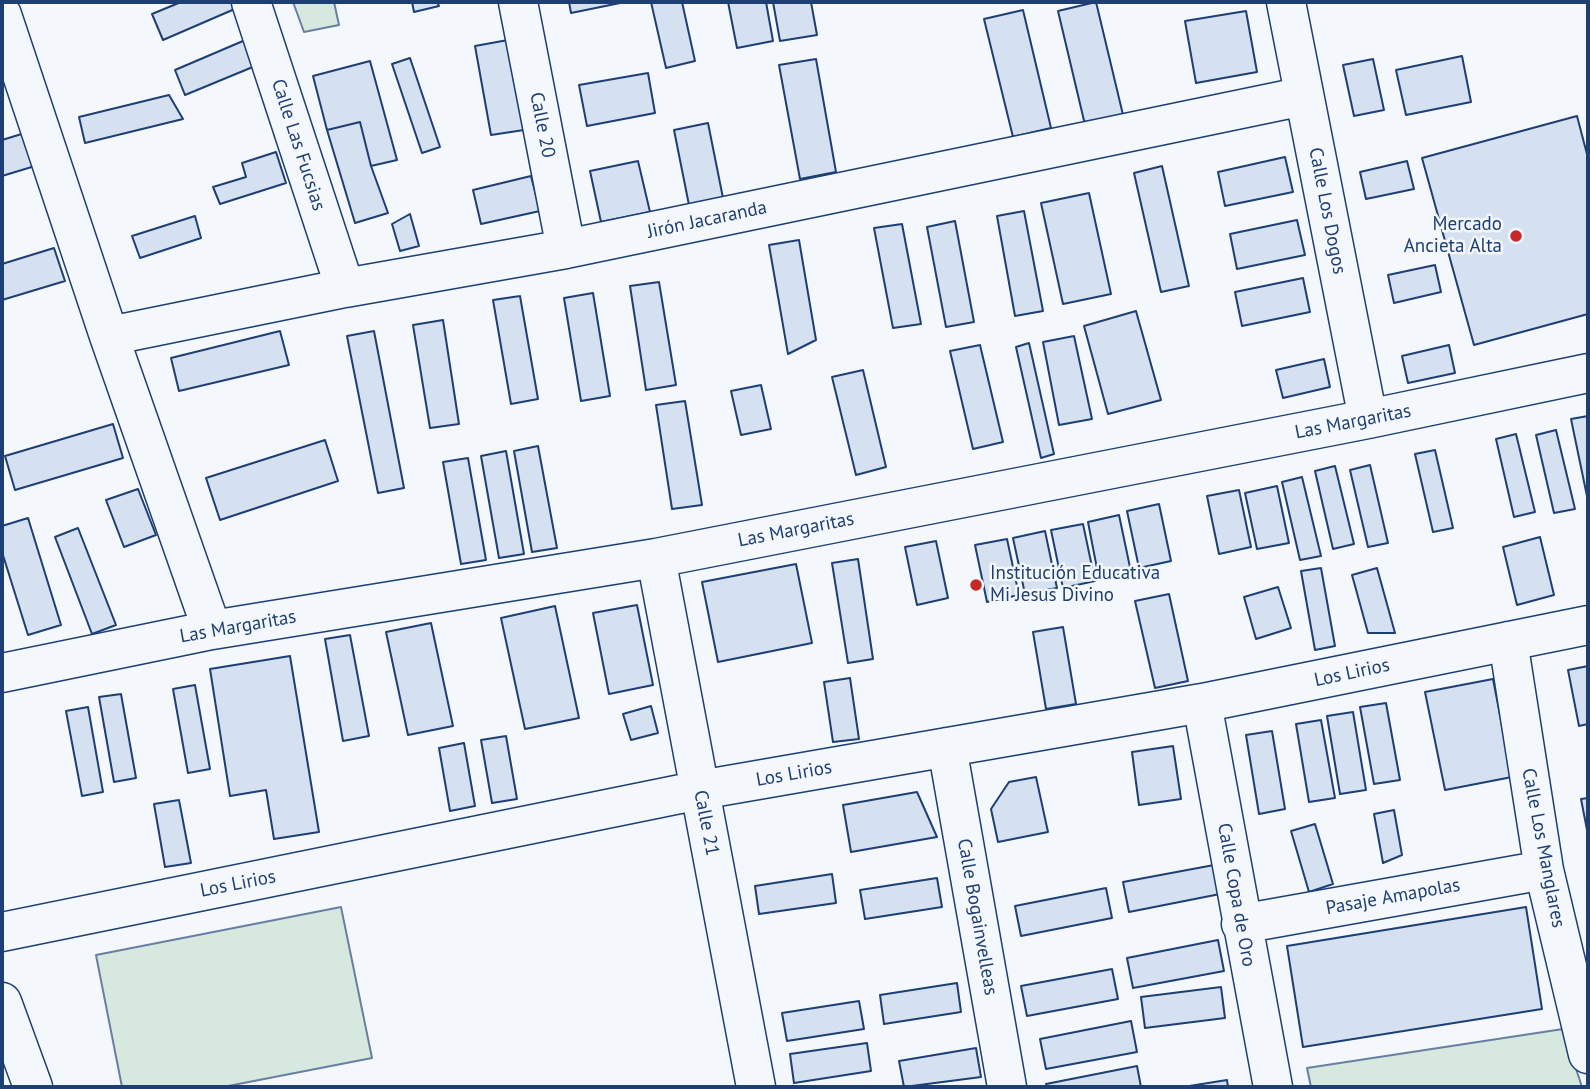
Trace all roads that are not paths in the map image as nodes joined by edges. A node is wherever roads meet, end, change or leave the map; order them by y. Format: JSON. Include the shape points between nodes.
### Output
{"nodes":[{"id":1,"x":251,"y":2,"type":"edge"},
{"id":2,"x":518,"y":2,"type":"edge"},
{"id":3,"x":1286,"y":2,"type":"edge"},
{"id":4,"x":2,"y":15,"type":"edge"},
{"id":5,"x":1304,"y":96,"type":"junction"},
{"id":6,"x":566,"y":249,"type":"junction"},
{"id":7,"x":345,"y":288,"type":"junction"},
{"id":8,"x":109,"y":337,"type":"junction"},
{"id":9,"x":1588,"y":373,"type":"edge"},
{"id":10,"x":1368,"y":419,"type":"junction"},
{"id":11,"x":656,"y":558,"type":"junction"},
{"id":12,"x":1588,"y":625,"type":"edge"},
{"id":13,"x":212,"y":631,"type":"junction"},
{"id":14,"x":1508,"y":641,"type":"junction"},
{"id":15,"x":2,"y":673,"type":"edge"},
{"id":16,"x":1202,"y":703,"type":"junction"},
{"id":17,"x":947,"y":747,"type":"junction"},
{"id":18,"x":700,"y":790,"type":"junction"},
{"id":19,"x":1544,"y":870,"type":"junction"},
{"id":20,"x":1241,"y":924,"type":"junction"},
{"id":21,"x":2,"y":932,"type":"edge"},
{"id":22,"x":2,"y":1002,"type":"edge"},
{"id":23,"x":1588,"y":1054,"type":"edge"},
{"id":24,"x":33,"y":1087,"type":"edge"},
{"id":25,"x":756,"y":1087,"type":"edge"},
{"id":26,"x":1007,"y":1087,"type":"edge"},
{"id":27,"x":1273,"y":1087,"type":"edge"}],
"edges":[{"from":1,"to":7,"type":"street","name":"Calle Las Fucsias"},
{"from":2,"to":6,"type":"street","name":"Calle 20"},
{"from":3,"to":5,"type":"street","name":"Calle Los Dogos"},
{"from":4,"to":8,"type":"street"},
{"from":5,"to":6,"type":"street","name":"Jirón Jacaranda"},
{"from":5,"to":10,"type":"street","name":"Calle Los Dogos"},
{"from":6,"to":7,"type":"street","name":"Jirón Jacaranda"},
{"from":7,"to":8,"type":"street","name":"Jirón Jacaranda"},
{"from":8,"to":13,"type":"street"},
{"from":9,"to":10,"type":"street","name":"Las Margaritas"},
{"from":10,"to":11,"type":"street","name":"Las Margaritas"},
{"from":11,"to":13,"type":"street","name":"Las Margaritas"},
{"from":11,"to":18,"type":"street","name":"Calle 21"},
{"from":12,"to":14,"type":"street","name":"Los Lirios"},
{"from":13,"to":15,"type":"street","name":"Las Margaritas"},
{"from":14,"to":16,"type":"street","name":"Los Lirios"},
{"from":14,"to":19,"type":"street","name":"Calle Los Manglares"},
{"from":16,"to":17,"type":"street","name":"Los Lirios"},
{"from":16,"to":20,"type":"street","name":"Calle Copa de Oro"},
{"from":17,"to":18,"type":"street","name":"Los Lirios"},
{"from":17,"to":26,"type":"street","name":"Calle Bogainvelleas"},
{"from":18,"to":21,"type":"street","name":"Los Lirios"},
{"from":18,"to":25,"type":"street","name":"Calle 21"},
{"from":19,"to":20,"type":"street","name":"Pasaje Amapolas"},
{"from":19,"to":23,"type":"street","name":"Calle Los Manglares"},
{"from":20,"to":27,"type":"street","name":"Calle Copa de Oro"},
{"from":22,"to":24,"type":"street"}]}
